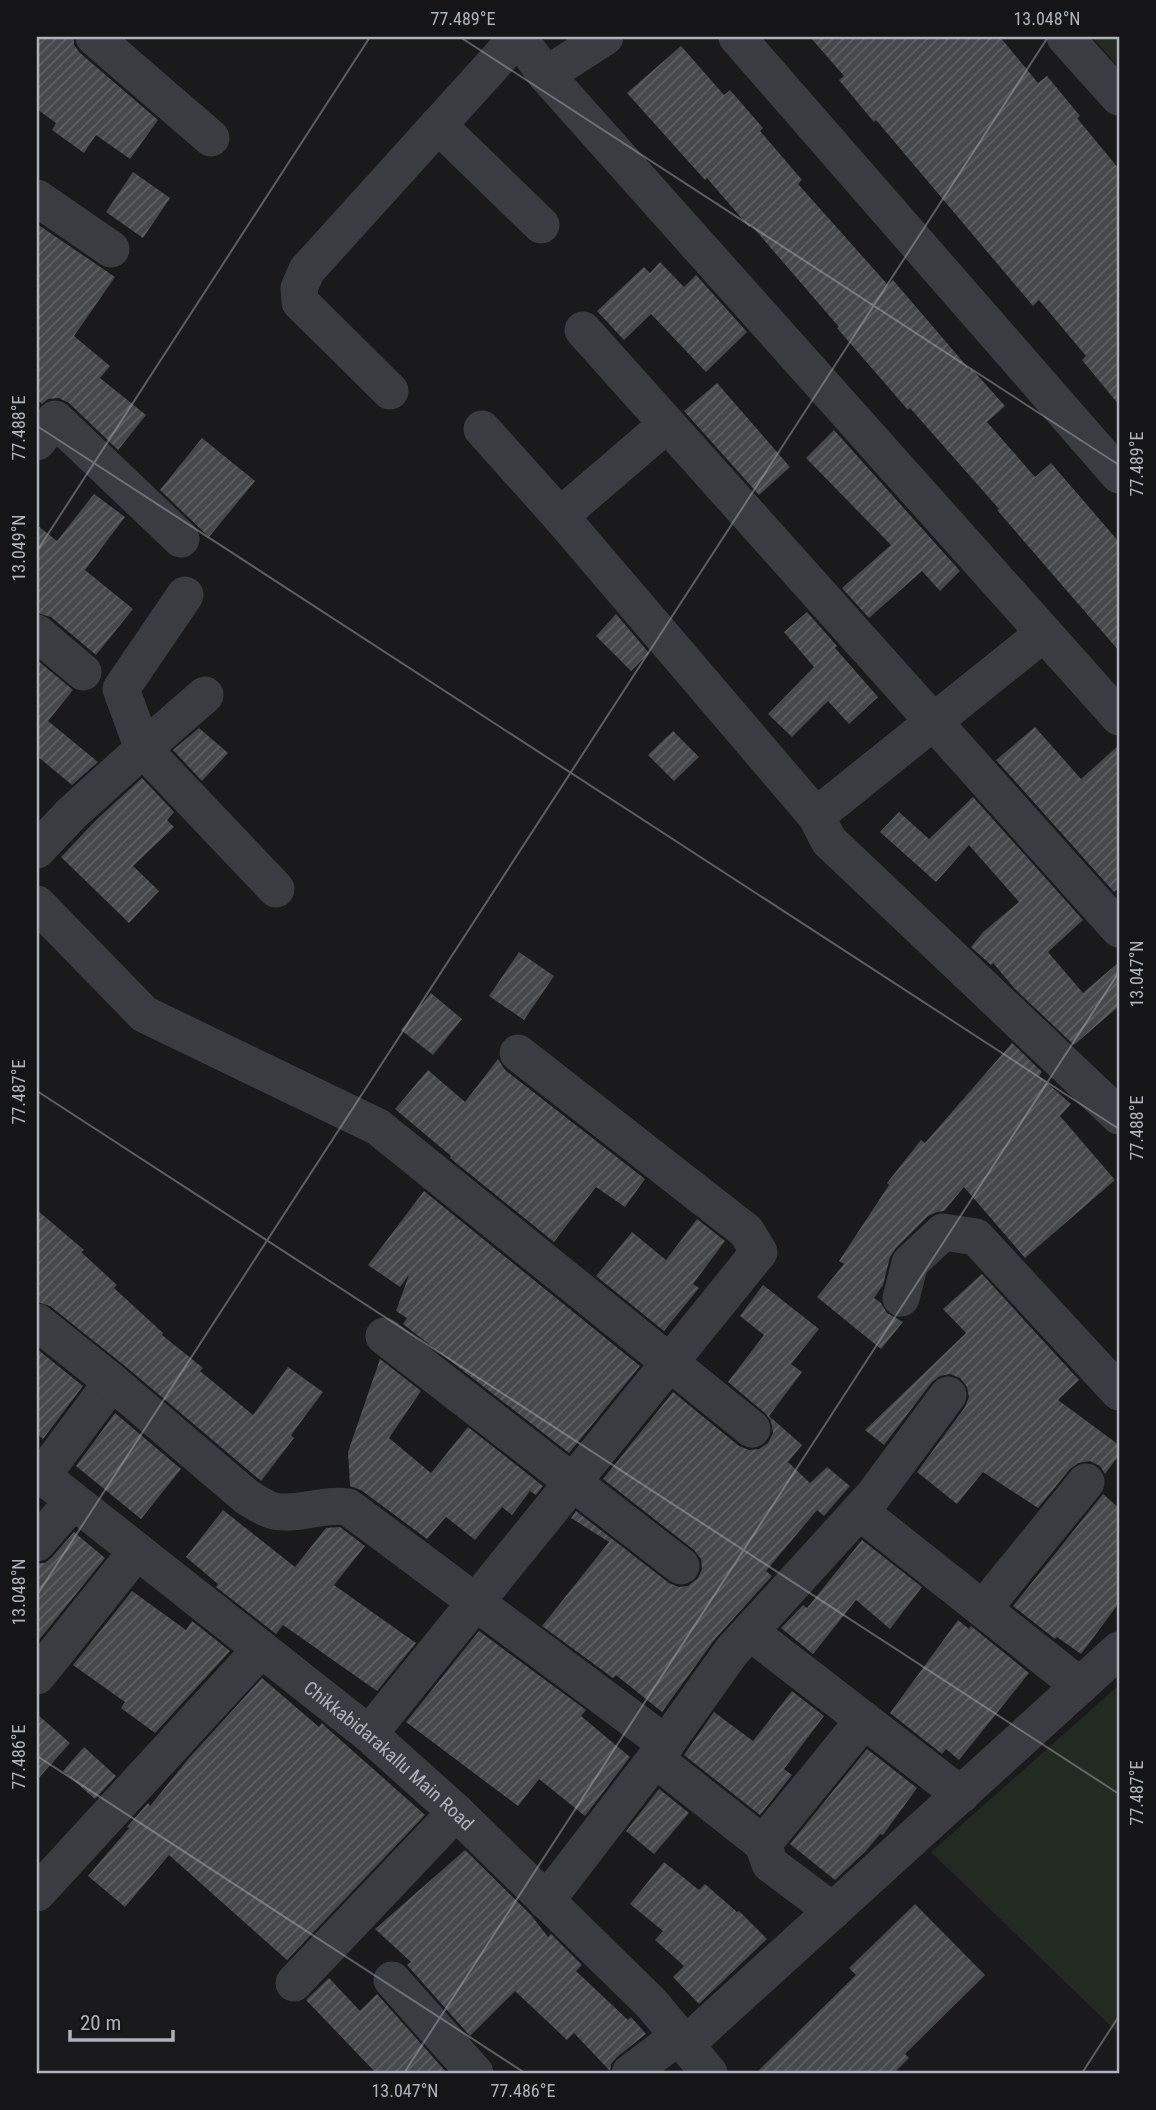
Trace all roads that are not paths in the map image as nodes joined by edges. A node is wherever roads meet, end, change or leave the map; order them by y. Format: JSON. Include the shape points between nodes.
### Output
{"nodes":[{"id":1,"x":94,"y":37,"type":"edge"},
{"id":2,"x":518,"y":37,"type":"edge"},
{"id":3,"x":605,"y":37,"type":"edge"},
{"id":4,"x":737,"y":37,"type":"edge"},
{"id":5,"x":1065,"y":37,"type":"edge"},
{"id":6,"x":546,"y":75,"type":"junction"},
{"id":7,"x":1119,"y":97,"type":"edge"},
{"id":8,"x":438,"y":125,"type":"junction"},
{"id":9,"x":211,"y":138,"type":"dead end"},
{"id":10,"x":37,"y":198,"type":"edge"},
{"id":11,"x":541,"y":225,"type":"dead end"},
{"id":12,"x":111,"y":248,"type":"dead end"},
{"id":13,"x":583,"y":330,"type":"dead end"},
{"id":14,"x":390,"y":391,"type":"dead end"},
{"id":15,"x":666,"y":425,"type":"junction"},
{"id":16,"x":482,"y":429,"type":"dead end"},
{"id":17,"x":37,"y":442,"type":"edge"},
{"id":18,"x":1119,"y":475,"type":"edge"},
{"id":19,"x":560,"y":516,"type":"junction"},
{"id":20,"x":181,"y":539,"type":"dead end"},
{"id":21,"x":185,"y":595,"type":"dead end"},
{"id":22,"x":37,"y":633,"type":"edge"},
{"id":23,"x":1044,"y":633,"type":"junction"},
{"id":24,"x":83,"y":672,"type":"dead end"},
{"id":25,"x":205,"y":695,"type":"dead end"},
{"id":26,"x":1119,"y":718,"type":"edge"},
{"id":27,"x":933,"y":722,"type":"junction"},
{"id":28,"x":143,"y":748,"type":"junction"},
{"id":29,"x":816,"y":816,"type":"junction"},
{"id":30,"x":37,"y":850,"type":"edge"},
{"id":31,"x":276,"y":889,"type":"dead end"},
{"id":32,"x":37,"y":904,"type":"edge"},
{"id":33,"x":1119,"y":929,"type":"edge"},
{"id":34,"x":518,"y":1053,"type":"dead end"},
{"id":35,"x":1119,"y":1116,"type":"edge"},
{"id":36,"x":901,"y":1298,"type":"dead end"},
{"id":37,"x":37,"y":1322,"type":"edge"},
{"id":38,"x":384,"y":1336,"type":"dead end"},
{"id":39,"x":670,"y":1362,"type":"junction"},
{"id":40,"x":112,"y":1382,"type":"junction"},
{"id":41,"x":1119,"y":1392,"type":"edge"},
{"id":42,"x":948,"y":1395,"type":"dead end"},
{"id":43,"x":752,"y":1429,"type":"dead end"},
{"id":44,"x":39,"y":1474,"type":"edge"},
{"id":45,"x":573,"y":1481,"type":"junction"},
{"id":46,"x":1086,"y":1482,"type":"dead end"},
{"id":47,"x":73,"y":1500,"type":"junction"},
{"id":48,"x":859,"y":1511,"type":"junction"},
{"id":49,"x":37,"y":1543,"type":"edge"},
{"id":50,"x":137,"y":1551,"type":"junction"},
{"id":51,"x":681,"y":1566,"type":"dead end"},
{"id":52,"x":474,"y":1602,"type":"junction"},
{"id":53,"x":983,"y":1609,"type":"junction"},
{"id":54,"x":750,"y":1632,"type":"junction"},
{"id":55,"x":261,"y":1649,"type":"junction"},
{"id":56,"x":1119,"y":1650,"type":"edge"},
{"id":57,"x":37,"y":1676,"type":"edge"},
{"id":58,"x":1080,"y":1686,"type":"junction"},
{"id":59,"x":864,"y":1720,"type":"junction"},
{"id":60,"x":369,"y":1734,"type":"junction"},
{"id":61,"x":661,"y":1751,"type":"junction"},
{"id":62,"x":961,"y":1795,"type":"junction"},
{"id":63,"x":456,"y":1812,"type":"junction"},
{"id":64,"x":763,"y":1844,"type":"junction"},
{"id":65,"x":37,"y":1893,"type":"edge"},
{"id":66,"x":546,"y":1901,"type":"junction"},
{"id":67,"x":833,"y":1911,"type":"junction"},
{"id":68,"x":392,"y":1980,"type":"dead end"},
{"id":69,"x":293,"y":1983,"type":"dead end"},
{"id":70,"x":682,"y":2041,"type":"junction"},
{"id":71,"x":475,"y":2073,"type":"edge"},
{"id":72,"x":630,"y":2073,"type":"edge"},
{"id":73,"x":709,"y":2073,"type":"edge"}],
"edges":[{"from":1,"to":9,"type":"street"},
{"from":2,"to":6,"type":"street"},
{"from":2,"to":8,"type":"street"},
{"from":3,"to":6,"type":"street"},
{"from":4,"to":18,"type":"street"},
{"from":5,"to":7,"type":"street"},
{"from":6,"to":23,"type":"street"},
{"from":8,"to":11,"type":"street"},
{"from":8,"to":14,"type":"street","via":[[307,270],[299,288],[300,302]]},
{"from":10,"to":12,"type":"street"},
{"from":13,"to":15,"type":"street"},
{"from":15,"to":19,"type":"street"},
{"from":15,"to":27,"type":"street"},
{"from":16,"to":19,"type":"street"},
{"from":17,"to":20,"type":"street","via":[[55,419]]},
{"from":19,"to":29,"type":"street"},
{"from":21,"to":28,"type":"street","via":[[121,689]]},
{"from":22,"to":24,"type":"street"},
{"from":23,"to":26,"type":"street"},
{"from":23,"to":27,"type":"street"},
{"from":25,"to":28,"type":"street"},
{"from":27,"to":29,"type":"street"},
{"from":27,"to":33,"type":"street"},
{"from":28,"to":30,"type":"street"},
{"from":28,"to":31,"type":"street"},
{"from":29,"to":35,"type":"street","via":[[828,841]]},
{"from":32,"to":39,"type":"street","via":[[144,1014],[378,1127]]},
{"from":34,"to":39,"type":"street","via":[[746,1231],[760,1252]]},
{"from":36,"to":41,"type":"street","via":[[910,1263],[943,1232],[975,1237]]},
{"from":37,"to":40,"type":"street"},
{"from":38,"to":45,"type":"street"},
{"from":39,"to":43,"type":"street"},
{"from":39,"to":45,"type":"street"},
{"from":40,"to":44,"type":"street"},
{"from":40,"to":52,"type":"street","via":[[248,1499],[273,1511],[348,1507]]},
{"from":42,"to":48,"type":"street"},
{"from":44,"to":47,"type":"street","name":"Chikkabidarakallu Main Road"},
{"from":45,"to":51,"type":"street"},
{"from":45,"to":52,"type":"street"},
{"from":46,"to":53,"type":"street"},
{"from":47,"to":49,"type":"street"},
{"from":47,"to":50,"type":"street","name":"Chikkabidarakallu Main Road"},
{"from":48,"to":53,"type":"street"},
{"from":48,"to":54,"type":"street"},
{"from":50,"to":55,"type":"street","name":"Chikkabidarakallu Main Road"},
{"from":50,"to":57,"type":"street"},
{"from":52,"to":60,"type":"street"},
{"from":52,"to":61,"type":"street"},
{"from":53,"to":58,"type":"street"},
{"from":54,"to":59,"type":"street"},
{"from":54,"to":61,"type":"street"},
{"from":55,"to":60,"type":"street","name":"Chikkabidarakallu Main Road"},
{"from":55,"to":65,"type":"street"},
{"from":56,"to":58,"type":"street"},
{"from":58,"to":62,"type":"street"},
{"from":59,"to":62,"type":"street"},
{"from":59,"to":64,"type":"street"},
{"from":60,"to":63,"type":"street","name":"Chikkabidarakallu Main Road"},
{"from":61,"to":64,"type":"street"},
{"from":61,"to":66,"type":"street"},
{"from":62,"to":67,"type":"street"},
{"from":63,"to":66,"type":"street","name":"Chikkabidarakallu Main Road"},
{"from":63,"to":69,"type":"street"},
{"from":64,"to":67,"type":"street","via":[[770,1864]]},
{"from":66,"to":70,"type":"street","name":"Chikkabidarakallu Main Road","via":[[652,2004]]},
{"from":67,"to":70,"type":"street"},
{"from":68,"to":71,"type":"street"},
{"from":70,"to":72,"type":"street"},
{"from":70,"to":73,"type":"street","name":"Chikkabidarakallu Main Road"}]}
